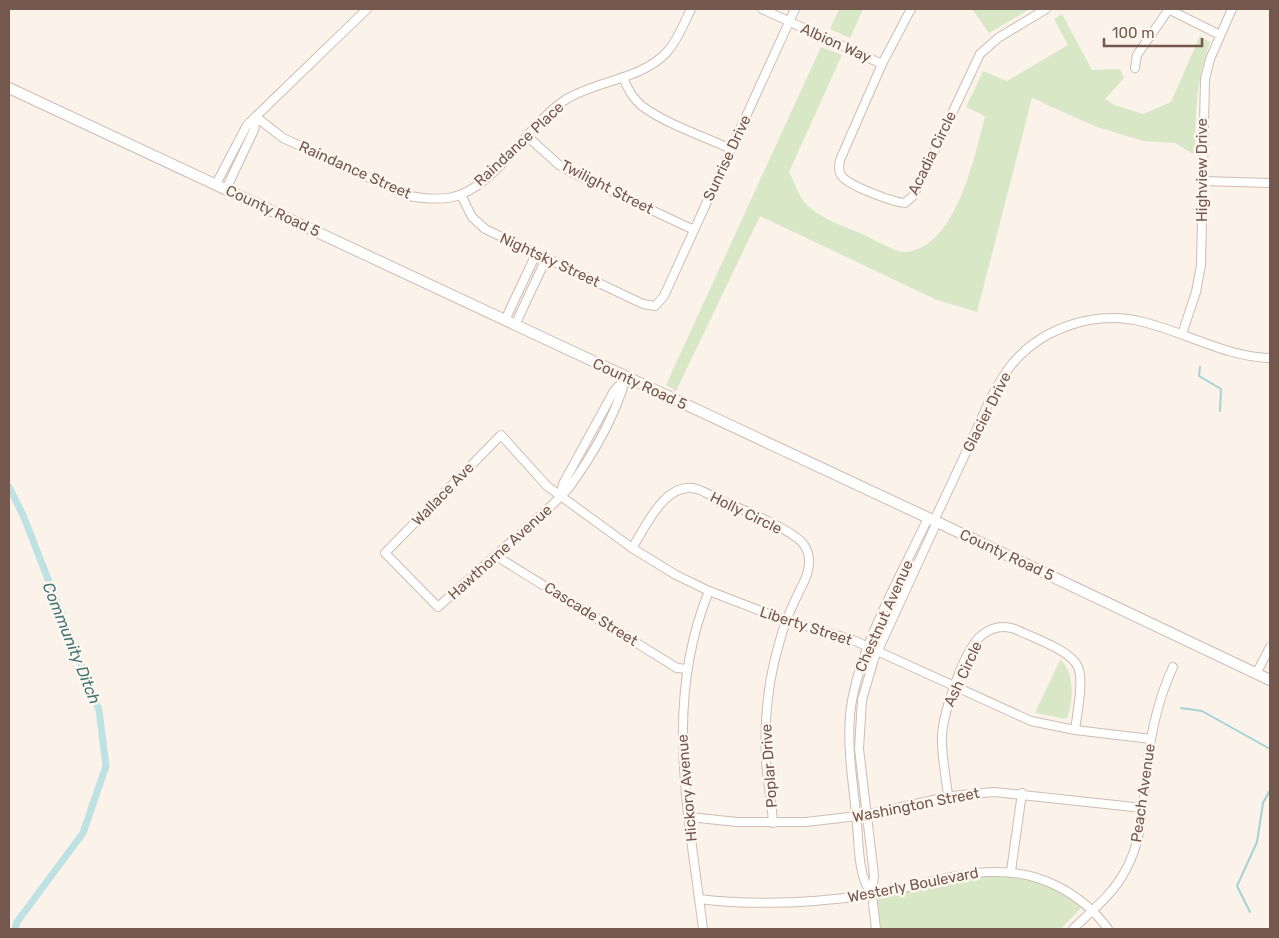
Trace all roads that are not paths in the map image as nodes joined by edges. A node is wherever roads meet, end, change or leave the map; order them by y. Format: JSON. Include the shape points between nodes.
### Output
{"nodes":[{"id":1,"x":367,"y":9,"type":"edge"},
{"id":2,"x":691,"y":9,"type":"edge"},
{"id":3,"x":762,"y":9,"type":"edge"},
{"id":4,"x":795,"y":9,"type":"edge"},
{"id":5,"x":911,"y":9,"type":"edge"},
{"id":6,"x":1046,"y":9,"type":"edge"},
{"id":7,"x":1168,"y":9,"type":"edge"},
{"id":8,"x":1232,"y":9,"type":"edge"},
{"id":9,"x":789,"y":22,"type":"junction"},
{"id":10,"x":1220,"y":35,"type":"junction"},
{"id":11,"x":882,"y":64,"type":"junction"},
{"id":12,"x":1135,"y":68,"type":"dead end"},
{"id":13,"x":623,"y":76,"type":"junction"},
{"id":14,"x":9,"y":88,"type":"edge"},
{"id":15,"x":256,"y":117,"type":"junction"},
{"id":16,"x":527,"y":136,"type":"junction"},
{"id":17,"x":731,"y":149,"type":"junction"},
{"id":18,"x":1203,"y":182,"type":"junction"},
{"id":19,"x":1270,"y":183,"type":"edge"},
{"id":20,"x":216,"y":184,"type":"junction"},
{"id":21,"x":226,"y":189,"type":"junction"},
{"id":22,"x":462,"y":194,"type":"junction"},
{"id":23,"x":694,"y":230,"type":"junction"},
{"id":24,"x":536,"y":254,"type":"junction"},
{"id":25,"x":546,"y":258,"type":"junction"},
{"id":26,"x":655,"y":306,"type":"joint"},
{"id":27,"x":505,"y":320,"type":"junction"},
{"id":28,"x":515,"y":325,"type":"junction"},
{"id":29,"x":1182,"y":334,"type":"junction"},
{"id":30,"x":1270,"y":358,"type":"edge"},
{"id":31,"x":626,"y":378,"type":"junction"},
{"id":32,"x":501,"y":435,"type":"joint"},
{"id":33,"x":560,"y":495,"type":"junction"},
{"id":34,"x":933,"y":520,"type":"junction"},
{"id":35,"x":632,"y":548,"type":"junction"},
{"id":36,"x":496,"y":556,"type":"junction"},
{"id":37,"x":709,"y":590,"type":"junction"},
{"id":38,"x":438,"y":607,"type":"joint"},
{"id":39,"x":786,"y":621,"type":"junction"},
{"id":40,"x":868,"y":647,"type":"junction"},
{"id":41,"x":1270,"y":647,"type":"edge"},
{"id":42,"x":878,"y":651,"type":"junction"},
{"id":43,"x":1173,"y":668,"type":"dead end"},
{"id":44,"x":687,"y":670,"type":"junction"},
{"id":45,"x":1256,"y":674,"type":"junction"},
{"id":46,"x":1270,"y":680,"type":"edge"},
{"id":47,"x":954,"y":686,"type":"junction"},
{"id":48,"x":1075,"y":730,"type":"junction"},
{"id":49,"x":1151,"y":739,"type":"junction"},
{"id":50,"x":1022,"y":793,"type":"junction"},
{"id":51,"x":948,"y":796,"type":"junction"},
{"id":52,"x":1143,"y":808,"type":"junction"},
{"id":53,"x":866,"y":815,"type":"junction"},
{"id":54,"x":856,"y":816,"type":"junction"},
{"id":55,"x":689,"y":817,"type":"junction"},
{"id":56,"x":773,"y":824,"type":"junction"},
{"id":57,"x":1012,"y":871,"type":"junction"},
{"id":58,"x":872,"y":894,"type":"junction"},
{"id":59,"x":699,"y":899,"type":"junction"},
{"id":60,"x":1092,"y":910,"type":"junction"},
{"id":61,"x":703,"y":929,"type":"edge"},
{"id":62,"x":876,"y":929,"type":"edge"},
{"id":63,"x":1073,"y":929,"type":"edge"},
{"id":64,"x":1108,"y":929,"type":"edge"}],
"edges":[{"from":1,"to":15,"type":"street"},
{"from":2,"to":13,"type":"street","name":"Raindance Place","via":[[667,52],[646,68]]},
{"from":3,"to":9,"type":"street","name":"Albion Way"},
{"from":4,"to":9,"type":"street","name":"Sunrise Drive"},
{"from":5,"to":11,"type":"street","name":"Acadia Circle"},
{"from":6,"to":11,"type":"street","name":"Acadia Circle","via":[[987,45],[980,54],[913,196],[905,203],[894,202],[844,179],[839,168]]},
{"from":7,"to":10,"type":"street"},
{"from":7,"to":12,"type":"street","via":[[1136,55]]},
{"from":8,"to":10,"type":"street","name":"Highview Drive"},
{"from":9,"to":11,"type":"street","name":"Albion Way"},
{"from":9,"to":17,"type":"street","name":"Sunrise Drive"},
{"from":10,"to":18,"type":"street","name":"Highview Drive","via":[[1205,79]]},
{"from":13,"to":16,"type":"street","name":"Raindance Place","via":[[565,100]]},
{"from":13,"to":17,"type":"street","via":[[630,93],[654,114]]},
{"from":14,"to":20,"type":"street","name":"County Road 5"},
{"from":15,"to":20,"type":"street","via":[[239,137]]},
{"from":15,"to":21,"type":"street","via":[[254,130]]},
{"from":15,"to":22,"type":"street","name":"Raindance Street","via":[[283,138],[409,196],[425,199]]},
{"from":16,"to":22,"type":"street","name":"Raindance Place","via":[[482,182]]},
{"from":16,"to":23,"type":"street","name":"Twilight Street","via":[[559,165]]},
{"from":17,"to":23,"type":"street","name":"Sunrise Drive"},
{"from":18,"to":19,"type":"street"},
{"from":18,"to":29,"type":"street","name":"Highview Drive","via":[[1200,279]]},
{"from":20,"to":21,"type":"street","name":"County Road 5"},
{"from":21,"to":27,"type":"street","name":"County Road 5"},
{"from":22,"to":24,"type":"street","name":"Nightsky Street","via":[[472,217],[485,229]]},
{"from":23,"to":26,"type":"street","name":"Sunrise Drive","via":[[664,296]]},
{"from":24,"to":25,"type":"street","name":"Nightsky Street"},
{"from":24,"to":27,"type":"street"},
{"from":25,"to":26,"type":"street","name":"Nightsky Street","via":[[643,304]]},
{"from":25,"to":28,"type":"street"},
{"from":27,"to":28,"type":"street","name":"County Road 5"},
{"from":28,"to":31,"type":"street","name":"County Road 5"},
{"from":29,"to":30,"type":"street","name":"Glacier Drive","via":[[1250,356]]},
{"from":29,"to":34,"type":"street","name":"Glacier Drive","via":[[1135,320],[1098,319],[1066,326],[1035,343],[1013,363],[999,382]]},
{"from":31,"to":33,"type":"street","name":"Hawthorne Avenue","via":[[614,390]]},
{"from":31,"to":34,"type":"street","name":"County Road 5"},
{"from":32,"to":33,"type":"street","name":"Liberty Street","via":[[547,486]]},
{"from":32,"to":38,"type":"street","name":"Wallace Ave","via":[[385,553]]},
{"from":33,"to":35,"type":"street","name":"Liberty Street"},
{"from":33,"to":36,"type":"street","name":"Hawthorne Avenue"},
{"from":34,"to":40,"type":"street","name":"Chestnut Avenue"},
{"from":34,"to":42,"type":"street","name":"Chestnut Avenue"},
{"from":34,"to":45,"type":"street","name":"County Road 5"},
{"from":35,"to":37,"type":"street","name":"Liberty Street","via":[[676,575]]},
{"from":35,"to":39,"type":"street","name":"Holly Circle","via":[[666,497],[676,491],[697,489],[712,496],[804,544],[809,560],[808,571]]},
{"from":36,"to":38,"type":"street","name":"Hawthorne Avenue"},
{"from":36,"to":44,"type":"street","name":"Cascade Street","via":[[677,668]]},
{"from":37,"to":39,"type":"street","name":"Liberty Street"},
{"from":37,"to":44,"type":"street","name":"Hickory Avenue"},
{"from":39,"to":40,"type":"street","name":"Liberty Street"},
{"from":39,"to":56,"type":"street","name":"Poplar Drive","via":[[769,686],[765,722]]},
{"from":40,"to":42,"type":"street","name":"Liberty Street"},
{"from":40,"to":54,"type":"street","name":"Chestnut Avenue","via":[[857,678],[850,714],[850,757]]},
{"from":41,"to":45,"type":"street"},
{"from":42,"to":47,"type":"street","name":"Liberty Street"},
{"from":42,"to":53,"type":"street","name":"Chestnut Avenue","via":[[860,715],[859,749]]},
{"from":43,"to":49,"type":"street","name":"Peach Avenue","via":[[1162,691]]},
{"from":44,"to":55,"type":"street","name":"Hickory Avenue","via":[[681,750]]},
{"from":45,"to":46,"type":"street","name":"County Road 5"},
{"from":47,"to":48,"type":"street","name":"Liberty Street","via":[[1031,721]]},
{"from":47,"to":48,"type":"street","name":"Ash Circle","via":[[980,636],[998,627],[1015,629],[1066,654],[1078,667],[1080,678]]},
{"from":47,"to":51,"type":"street","name":"Ash Circle","via":[[942,735]]},
{"from":48,"to":49,"type":"street","name":"Liberty Street"},
{"from":49,"to":52,"type":"street","name":"Peach Avenue"},
{"from":50,"to":51,"type":"street","name":"Washington Street","via":[[981,792]]},
{"from":50,"to":52,"type":"street","name":"Washington Street"},
{"from":50,"to":57,"type":"street"},
{"from":51,"to":53,"type":"street","name":"Washington Street"},
{"from":52,"to":60,"type":"street","name":"Peach Avenue","via":[[1140,831],[1128,864],[1116,886]]},
{"from":53,"to":54,"type":"street","name":"Washington Street"},
{"from":53,"to":58,"type":"street","name":"Chestnut Avenue","via":[[874,875]]},
{"from":54,"to":56,"type":"street","name":"Washington Street"},
{"from":54,"to":58,"type":"street","name":"Chestnut Avenue","via":[[863,876]]},
{"from":55,"to":56,"type":"street","name":"Washington Street"},
{"from":55,"to":59,"type":"street","name":"Hickory Avenue"},
{"from":57,"to":58,"type":"street","name":"Westerly Boulevard","via":[[967,873]]},
{"from":57,"to":60,"type":"street","name":"Westerly Boulevard","via":[[1048,881],[1068,891]]},
{"from":58,"to":59,"type":"street","name":"Westerly Boulevard","via":[[781,903]]},
{"from":58,"to":62,"type":"street","name":"Chestnut Avenue"},
{"from":59,"to":61,"type":"street","name":"Hickory Avenue"},
{"from":60,"to":63,"type":"street","name":"Peach Avenue"},
{"from":60,"to":64,"type":"street","name":"Westerly Boulevard"}]}
